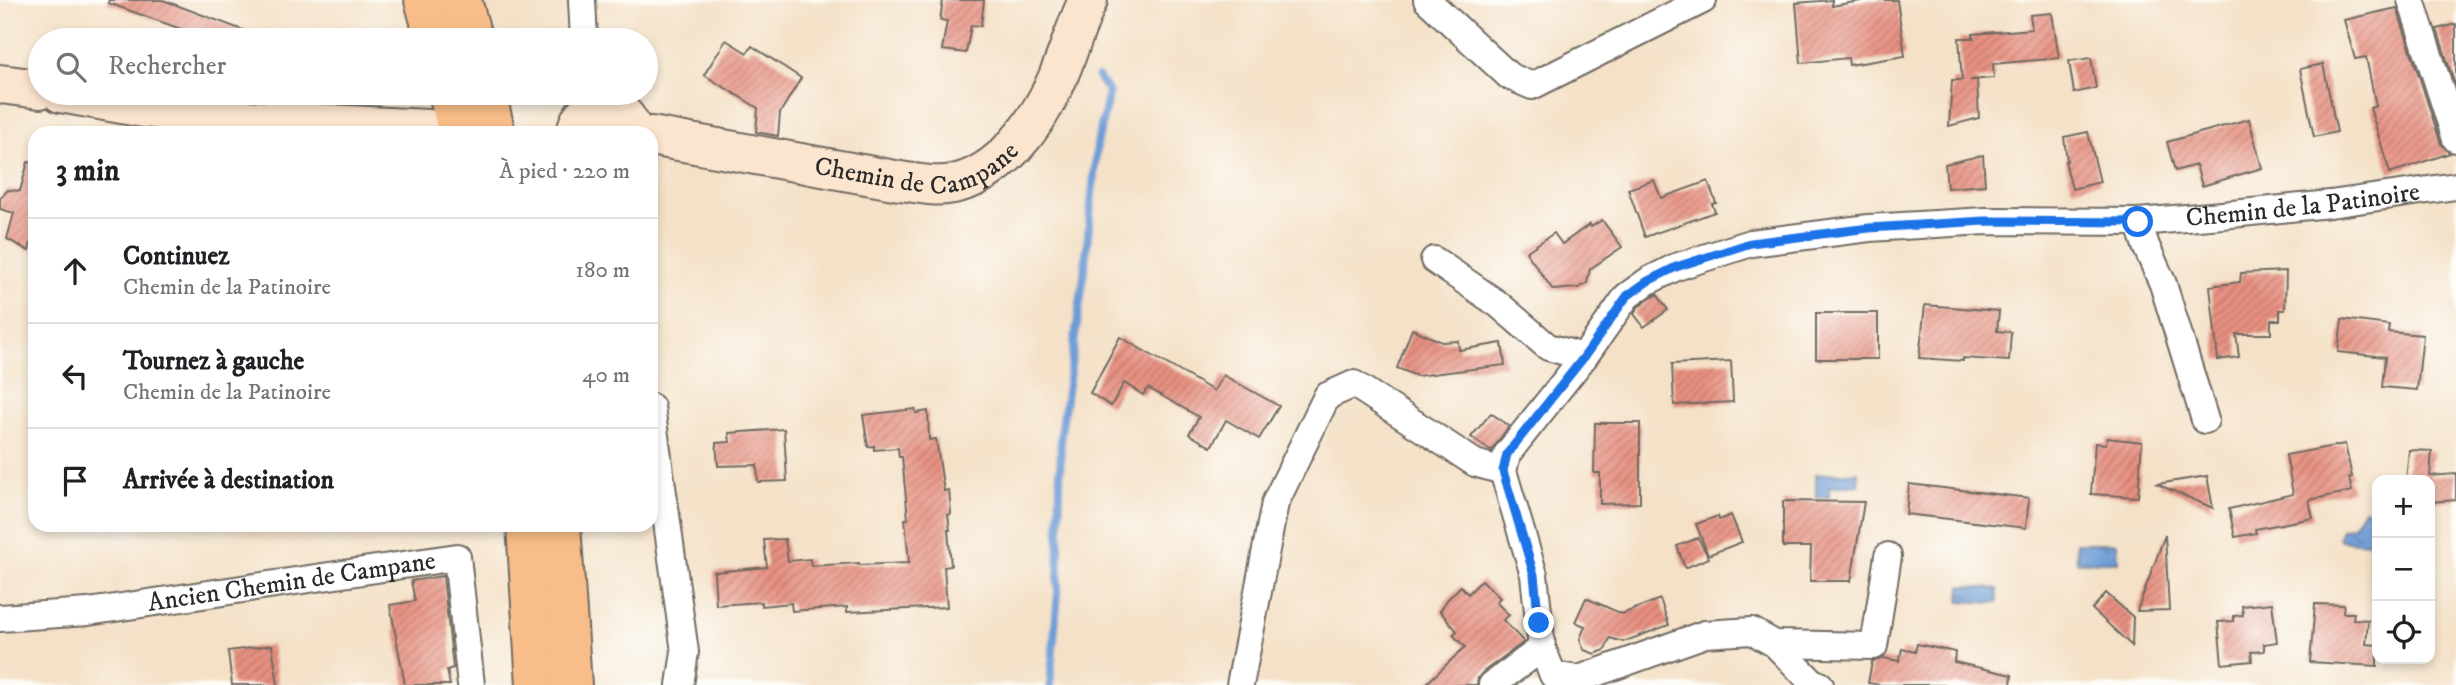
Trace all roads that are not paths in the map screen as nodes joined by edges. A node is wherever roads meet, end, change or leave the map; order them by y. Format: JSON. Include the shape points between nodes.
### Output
{"nodes":[{"id":1,"x":424,"y":0,"type":"edge"},
{"id":2,"x":463,"y":0,"type":"edge"},
{"id":3,"x":582,"y":0,"type":"edge"},
{"id":4,"x":1088,"y":0,"type":"edge"},
{"id":5,"x":1427,"y":0,"type":"edge"},
{"id":6,"x":1703,"y":0,"type":"edge"},
{"id":7,"x":2411,"y":0,"type":"edge"},
{"id":8,"x":432,"y":28,"type":"edge"},
{"id":9,"x":470,"y":28,"type":"edge"},
{"id":10,"x":583,"y":28,"type":"edge"},
{"id":11,"x":127,"y":105,"type":"edge"},
{"id":12,"x":446,"y":105,"type":"edge"},
{"id":13,"x":489,"y":105,"type":"edge"},
{"id":14,"x":587,"y":111,"type":"edge"},
{"id":15,"x":354,"y":126,"type":"edge"},
{"id":16,"x":444,"y":126,"type":"edge"},
{"id":17,"x":494,"y":126,"type":"edge"},
{"id":18,"x":631,"y":126,"type":"edge"},
{"id":19,"x":658,"y":137,"type":"edge"},
{"id":20,"x":2456,"y":139,"type":"edge"},
{"id":21,"x":2456,"y":186,"type":"edge"},
{"id":22,"x":2138,"y":222,"type":"junction"},
{"id":23,"x":1434,"y":260,"type":"dead end"},
{"id":24,"x":1584,"y":357,"type":"junction"},
{"id":25,"x":2205,"y":420,"type":"dead end"},
{"id":26,"x":658,"y":457,"type":"edge"},
{"id":27,"x":1503,"y":471,"type":"junction"},
{"id":28,"x":526,"y":532,"type":"edge"},
{"id":29,"x":561,"y":532,"type":"edge"},
{"id":30,"x":1888,"y":556,"type":"dead end"},
{"id":31,"x":0,"y":618,"type":"edge"},
{"id":32,"x":1775,"y":644,"type":"junction"},
{"id":33,"x":1542,"y":648,"type":"junction"},
{"id":34,"x":471,"y":685,"type":"edge"},
{"id":35,"x":536,"y":685,"type":"edge"},
{"id":36,"x":572,"y":685,"type":"edge"},
{"id":37,"x":680,"y":685,"type":"edge"},
{"id":38,"x":1240,"y":685,"type":"edge"},
{"id":39,"x":1492,"y":685,"type":"edge"},
{"id":40,"x":1820,"y":685,"type":"edge"}],
"edges":[{"from":1,"to":8,"type":"highway"},
{"from":2,"to":9,"type":"highway"},
{"from":3,"to":10,"type":"street"},
{"from":4,"to":19,"type":"main road","name":"Chemin de Campane","via":[[1043,108],[1007,154],[967,181],[943,185],[911,182]]},
{"from":5,"to":6,"type":"street","via":[[1508,76],[1532,86]]},
{"from":7,"to":20,"type":"street"},
{"from":11,"to":15,"type":"main road","via":[[247,120]]},
{"from":12,"to":16,"type":"highway"},
{"from":13,"to":17,"type":"highway"},
{"from":14,"to":18,"type":"main road","via":[[606,106],[617,109]]},
{"from":21,"to":22,"type":"street","name":"Chemin de la Patinoire","via":[[2330,204]]},
{"from":22,"to":24,"type":"street","name":"Chemin de la Patinoire","via":[[1985,221],[1869,228],[1751,243],[1648,281],[1627,296]]},
{"from":22,"to":25,"type":"street"},
{"from":23,"to":24,"type":"street","via":[[1498,304],[1548,347]]},
{"from":24,"to":27,"type":"street","name":"Chemin de la Patinoire","via":[[1507,454]]},
{"from":26,"to":37,"type":"street","via":[[685,652]]},
{"from":27,"to":33,"type":"street","via":[[1534,575]]},
{"from":27,"to":38,"type":"street","via":[[1475,463],[1354,384],[1327,396],[1275,503]]},
{"from":28,"to":35,"type":"highway"},
{"from":29,"to":36,"type":"highway"},
{"from":30,"to":32,"type":"street","via":[[1874,646]]},
{"from":31,"to":34,"type":"street","name":"Ancien Chemin de Campane","via":[[88,612],[457,557]]},
{"from":32,"to":33,"type":"street","via":[[1752,631],[1705,634],[1579,679],[1553,675]]},
{"from":32,"to":40,"type":"street"},
{"from":33,"to":39,"type":"street"}]}
